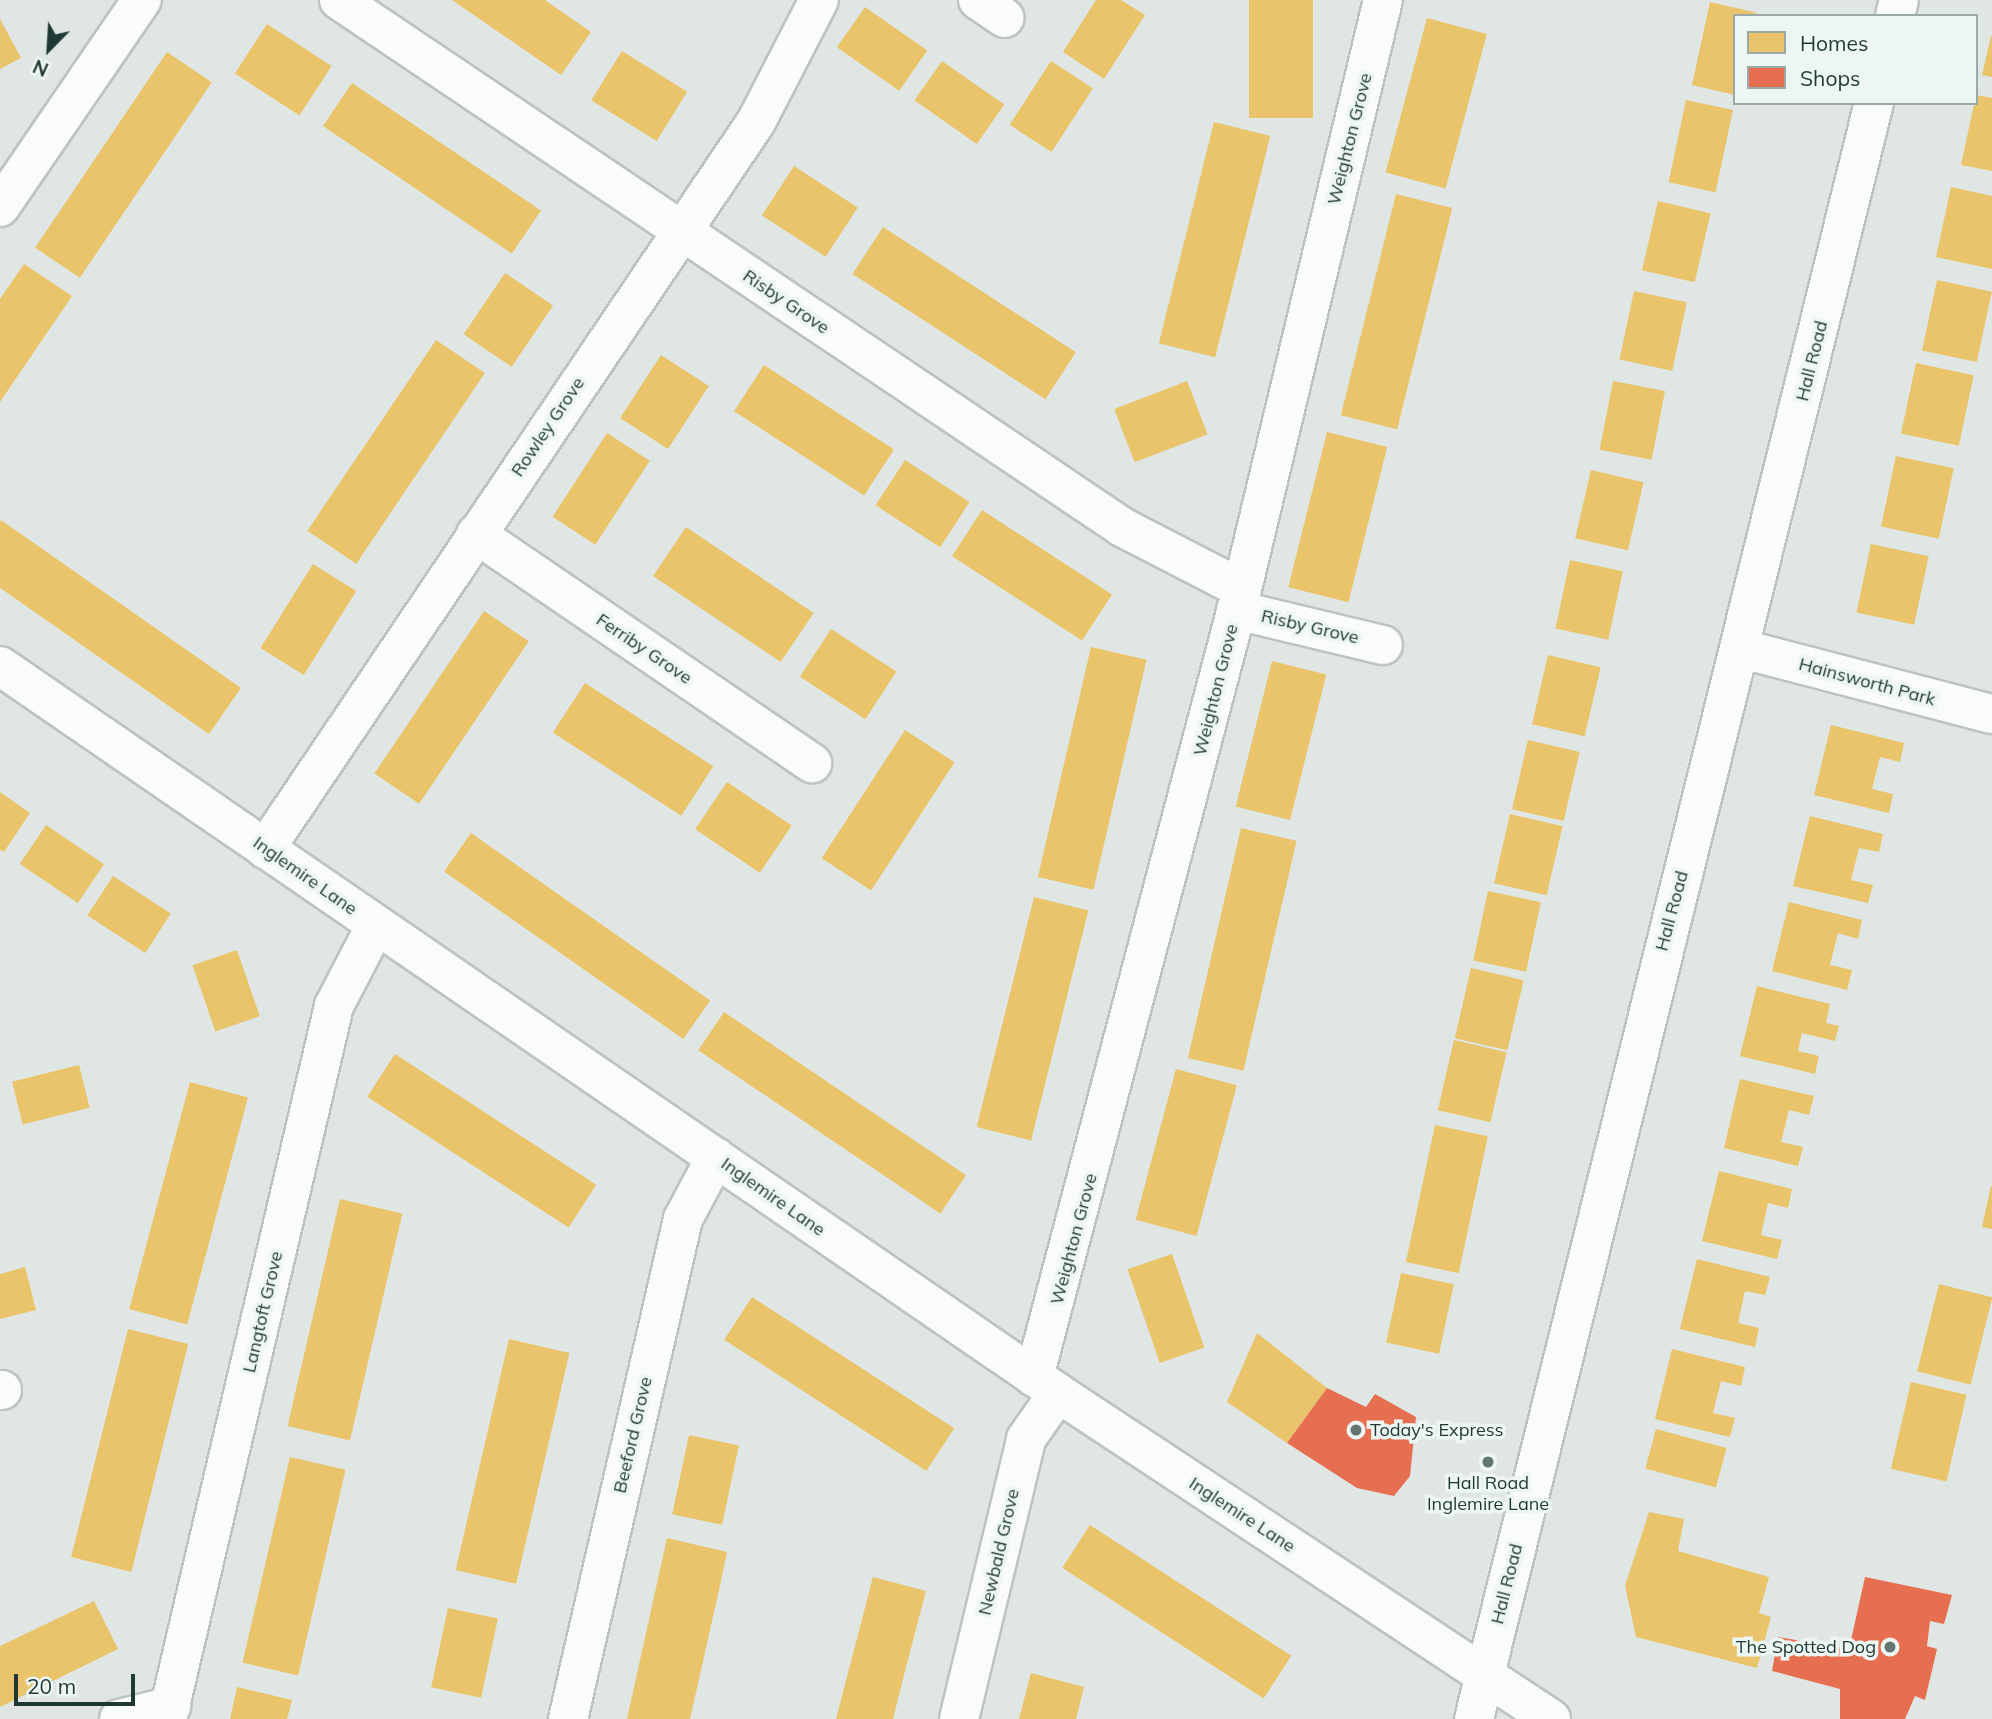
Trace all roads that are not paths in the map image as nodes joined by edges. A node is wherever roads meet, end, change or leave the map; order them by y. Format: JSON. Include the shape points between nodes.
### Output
{"nodes":[{"id":1,"x":142,"y":0,"type":"edge"},
{"id":2,"x":339,"y":0,"type":"edge"},
{"id":3,"x":819,"y":0,"type":"edge"},
{"id":4,"x":1383,"y":0,"type":"edge"},
{"id":5,"x":1874,"y":105,"type":"edge"},
{"id":6,"x":0,"y":206,"type":"edge"},
{"id":7,"x":679,"y":231,"type":"junction"},
{"id":8,"x":476,"y":534,"type":"junction"},
{"id":9,"x":1239,"y":599,"type":"junction"},
{"id":10,"x":1383,"y":645,"type":"dead end"},
{"id":11,"x":1742,"y":649,"type":"junction"},
{"id":12,"x":0,"y":666,"type":"edge"},
{"id":13,"x":1992,"y":714,"type":"edge"},
{"id":14,"x":812,"y":764,"type":"dead end"},
{"id":15,"x":265,"y":849,"type":"junction"},
{"id":16,"x":376,"y":925,"type":"junction"},
{"id":17,"x":716,"y":1157,"type":"junction"},
{"id":18,"x":1046,"y":1385,"type":"junction"},
{"id":19,"x":1485,"y":1671,"type":"junction"},
{"id":20,"x":169,"y":1712,"type":"edge"},
{"id":21,"x":119,"y":1719,"type":"edge"},
{"id":22,"x":568,"y":1719,"type":"edge"},
{"id":23,"x":959,"y":1719,"type":"edge"},
{"id":24,"x":1474,"y":1719,"type":"edge"},
{"id":25,"x":1551,"y":1719,"type":"edge"}],
"edges":[{"from":1,"to":6,"type":"street"},
{"from":2,"to":7,"type":"street","name":"Risby Grove"},
{"from":3,"to":7,"type":"street","name":"Rowley Grove","via":[[756,122]]},
{"from":4,"to":9,"type":"street","name":"Weighton Grove"},
{"from":5,"to":11,"type":"street","name":"Hall Road"},
{"from":7,"to":8,"type":"street","name":"Rowley Grove"},
{"from":7,"to":9,"type":"street","name":"Risby Grove","via":[[1122,527]]},
{"from":8,"to":14,"type":"street","name":"Ferriby Grove"},
{"from":8,"to":15,"type":"street","name":"Rowley Grove"},
{"from":9,"to":10,"type":"street","name":"Risby Grove"},
{"from":9,"to":18,"type":"street","name":"Weighton Grove"},
{"from":11,"to":13,"type":"street","name":"Hainsworth Park"},
{"from":11,"to":19,"type":"street","name":"Hall Road"},
{"from":12,"to":15,"type":"street","name":"Inglemire Lane"},
{"from":15,"to":16,"type":"street","name":"Inglemire Lane"},
{"from":16,"to":17,"type":"street","name":"Inglemire Lane"},
{"from":16,"to":20,"type":"street","name":"Langtoft Grove","via":[[334,1006]]},
{"from":17,"to":18,"type":"street","name":"Inglemire Lane"},
{"from":17,"to":22,"type":"street","name":"Beeford Grove","via":[[683,1219]]},
{"from":18,"to":19,"type":"street","name":"Inglemire Lane"},
{"from":18,"to":23,"type":"street","name":"Newbald Grove","via":[[1026,1439]]},
{"from":19,"to":24,"type":"street","name":"Hall Road"},
{"from":19,"to":25,"type":"street","name":"Inglemire Lane"},
{"from":20,"to":21,"type":"street","name":"Langtoft Grove"}]}
